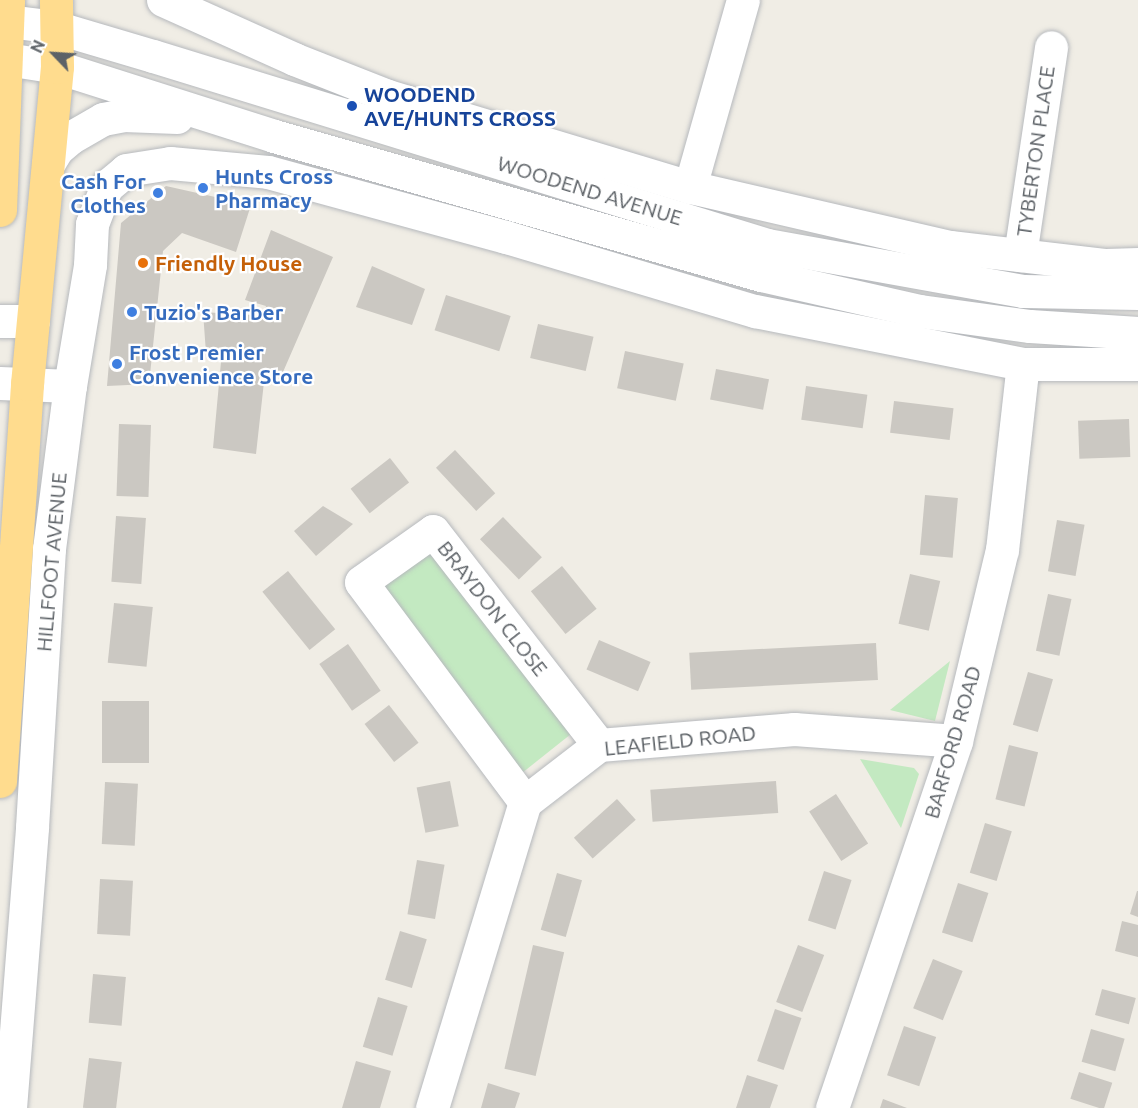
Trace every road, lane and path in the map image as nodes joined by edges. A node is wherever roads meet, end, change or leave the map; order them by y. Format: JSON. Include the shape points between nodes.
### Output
{"nodes":[{"id":1,"x":163,"y":0,"type":"edge"},
{"id":2,"x":743,"y":0,"type":"edge"},
{"id":3,"x":4,"y":13,"type":"edge"},
{"id":4,"x":55,"y":14,"type":"edge"},
{"id":5,"x":1051,"y":48,"type":"dead end"},
{"id":6,"x":2,"y":58,"type":"edge"},
{"id":7,"x":294,"y":59,"type":"junction"},
{"id":8,"x":57,"y":67,"type":"junction"},
{"id":9,"x":284,"y":96,"type":"junction"},
{"id":10,"x":220,"y":119,"type":"junction"},
{"id":11,"x":274,"y":136,"type":"junction"},
{"id":12,"x":48,"y":164,"type":"junction"},
{"id":13,"x":268,"y":172,"type":"junction"},
{"id":14,"x":690,"y":187,"type":"junction"},
{"id":15,"x":0,"y":210,"type":"edge"},
{"id":16,"x":1020,"y":255,"type":"junction"},
{"id":17,"x":1138,"y":264,"type":"edge"},
{"id":18,"x":1138,"y":293,"type":"edge"},
{"id":19,"x":0,"y":321,"type":"edge"},
{"id":20,"x":33,"y":321,"type":"junction"},
{"id":21,"x":1138,"y":333,"type":"edge"},
{"id":22,"x":1023,"y":364,"type":"junction"},
{"id":23,"x":1138,"y":364,"type":"edge"},
{"id":24,"x":13,"y":383,"type":"edge"},
{"id":25,"x":70,"y":386,"type":"junction"},
{"id":26,"x":956,"y":741,"type":"junction"},
{"id":27,"x":599,"y":745,"type":"junction"},
{"id":28,"x":0,"y":781,"type":"edge"},
{"id":29,"x":525,"y":802,"type":"junction"},
{"id":30,"x":10,"y":1108,"type":"edge"},
{"id":31,"x":432,"y":1108,"type":"edge"},
{"id":32,"x":832,"y":1108,"type":"edge"}],
"edges":[{"from":1,"to":7,"type":"street","name":"WOODEND AVENUE"},
{"from":2,"to":14,"type":"street"},
{"from":3,"to":4,"type":"street","name":"WOODEND AVENUE"},
{"from":3,"to":6,"type":"highway"},
{"from":4,"to":8,"type":"highway","name":"HILLFOOT AVENUE"},
{"from":4,"to":9,"type":"street","name":"WOODEND AVENUE"},
{"from":5,"to":16,"type":"street","name":"TYBERTON PLACE"},
{"from":6,"to":8,"type":"street","name":"WOODEND AVENUE"},
{"from":6,"to":15,"type":"highway","via":[[4,138]]},
{"from":7,"to":9,"type":"street"},
{"from":7,"to":14,"type":"street","name":"WOODEND AVENUE","via":[[388,96]]},
{"from":8,"to":10,"type":"street","name":"WOODEND AVENUE"},
{"from":8,"to":12,"type":"highway","name":"HILLFOOT AVENUE"},
{"from":9,"to":11,"type":"street"},
{"from":9,"to":18,"type":"street","name":"WOODEND AVENUE","via":[[767,245],[1023,291]]},
{"from":10,"to":11,"type":"street","name":"WOODEND AVENUE"},
{"from":10,"to":12,"type":"street","via":[[135,115],[103,119],[70,138]]},
{"from":11,"to":13,"type":"street"},
{"from":11,"to":21,"type":"street","name":"WOODEND AVENUE","via":[[761,275],[920,311],[1030,326]]},
{"from":12,"to":20,"type":"highway","name":"HILLFOOT AVENUE"},
{"from":13,"to":22,"type":"street","via":[[755,311]]},
{"from":13,"to":25,"type":"street","name":"HILLFOOT AVENUE","via":[[170,163],[126,170],[106,187],[92,224],[90,265]]},
{"from":14,"to":16,"type":"street","name":"WOODEND AVENUE","via":[[950,247]]},
{"from":16,"to":17,"type":"street","name":"WOODEND AVENUE","via":[[1106,265]]},
{"from":19,"to":20,"type":"street"},
{"from":20,"to":24,"type":"highway","name":"HILLFOOT AVENUE"},
{"from":22,"to":23,"type":"street"},
{"from":22,"to":26,"type":"street","name":"BARFORD ROAD","via":[[1002,550]]},
{"from":24,"to":25,"type":"street"},
{"from":24,"to":28,"type":"highway","name":"HILLFOOT AVENUE"},
{"from":25,"to":30,"type":"street","name":"HILLFOOT AVENUE","via":[[49,549]]},
{"from":26,"to":27,"type":"street","name":"LEAFIELD ROAD","via":[[794,729]]},
{"from":26,"to":32,"type":"street","name":"BARFORD ROAD"},
{"from":27,"to":29,"type":"street","name":"LEAFIELD ROAD"},
{"from":27,"to":29,"type":"street","name":"BRAYDON CLOSE","via":[[433,531],[360,582]]},
{"from":29,"to":31,"type":"street"}]}
